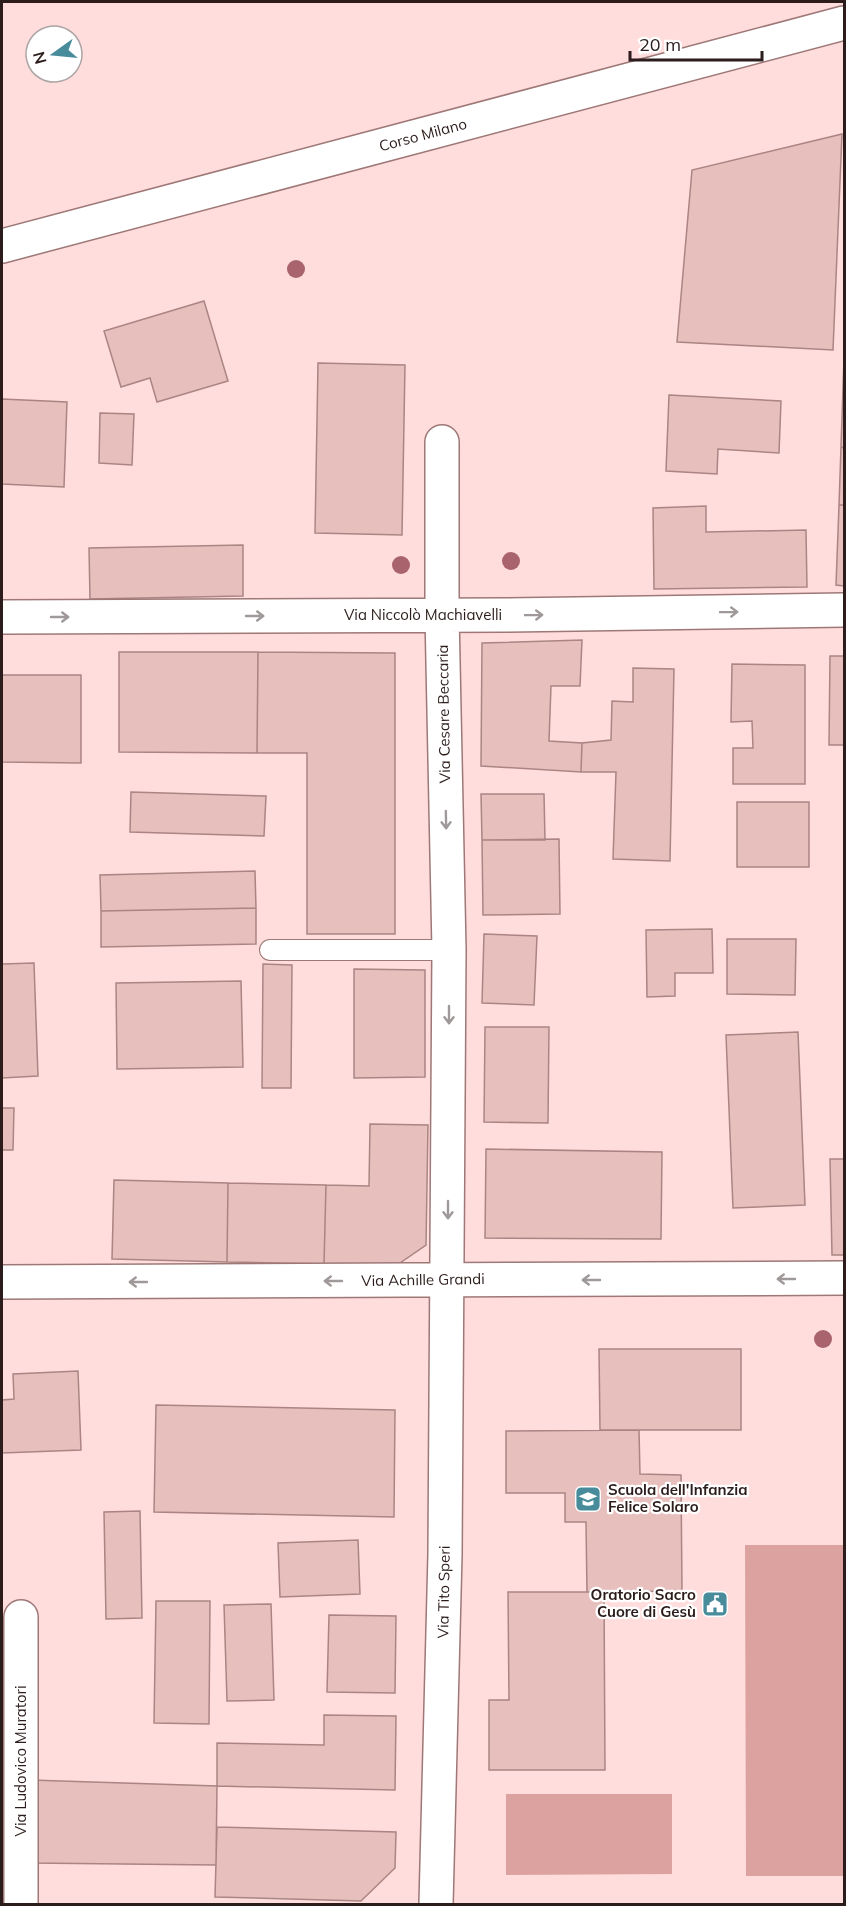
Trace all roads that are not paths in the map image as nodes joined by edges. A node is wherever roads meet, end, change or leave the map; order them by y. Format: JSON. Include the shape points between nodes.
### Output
{"nodes":[{"id":1,"x":844,"y":23,"type":"edge"},
{"id":2,"x":2,"y":246,"type":"edge"},
{"id":3,"x":442,"y":442,"type":"dead end"},
{"id":4,"x":844,"y":610,"type":"edge"},
{"id":5,"x":442,"y":614,"type":"junction"},
{"id":6,"x":2,"y":617,"type":"edge"},
{"id":7,"x":270,"y":950,"type":"dead end"},
{"id":8,"x":449,"y":950,"type":"junction"},
{"id":9,"x":844,"y":1278,"type":"edge"},
{"id":10,"x":448,"y":1279,"type":"junction"},
{"id":11,"x":2,"y":1282,"type":"edge"},
{"id":12,"x":21,"y":1617,"type":"dead end"},
{"id":13,"x":21,"y":1905,"type":"edge"},
{"id":14,"x":436,"y":1905,"type":"edge"}],
"edges":[{"from":1,"to":2,"type":"street","name":"Corso Milano"},
{"from":3,"to":5,"type":"street","name":"Via Cesare Beccaria"},
{"from":5,"to":4,"type":"street","name":"Via Niccolò Machiavelli","one_way":true},
{"from":6,"to":5,"type":"street","name":"Via Niccolò Machiavelli","one_way":true},
{"from":5,"to":8,"type":"street","name":"Via Cesare Beccaria","one_way":true},
{"from":7,"to":8,"type":"lane"},
{"from":8,"to":10,"type":"street","name":"Via Cesare Beccaria","one_way":true},
{"from":9,"to":10,"type":"street","name":"Via Achille Grandi","one_way":true},
{"from":10,"to":11,"type":"street","name":"Via Achille Grandi","one_way":true},
{"from":10,"to":14,"type":"street","name":"Via Tito Speri"},
{"from":12,"to":13,"type":"street","name":"Via Ludovico Muratori"}]}
